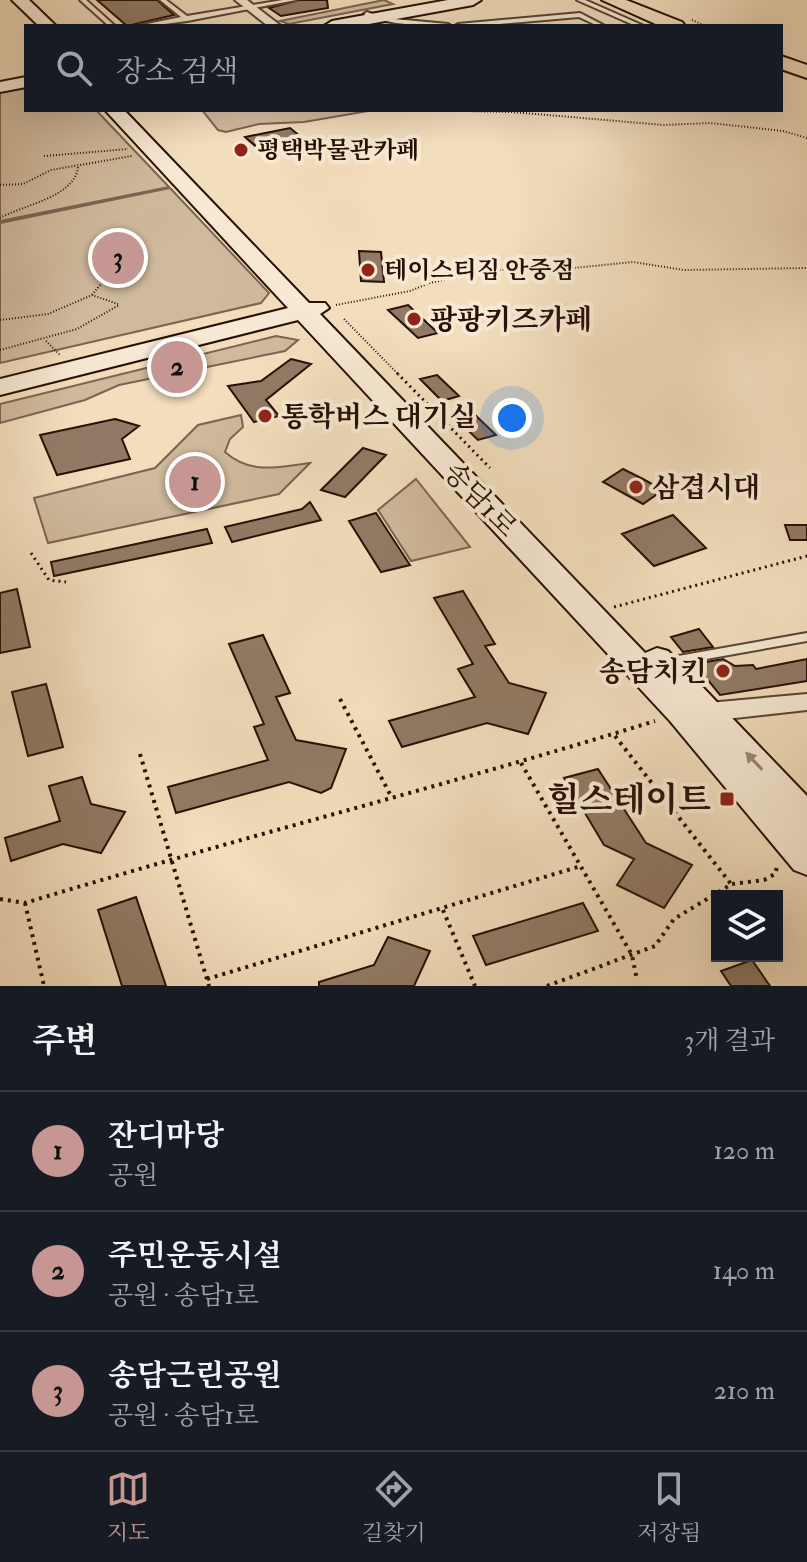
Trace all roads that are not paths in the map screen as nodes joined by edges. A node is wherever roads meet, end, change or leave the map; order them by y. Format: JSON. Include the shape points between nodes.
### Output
{"nodes":[{"id":1,"x":7,"y":0,"type":"edge"},
{"id":2,"x":20,"y":0,"type":"edge"},
{"id":3,"x":83,"y":0,"type":"edge"},
{"id":4,"x":163,"y":0,"type":"edge"},
{"id":5,"x":240,"y":0,"type":"edge"},
{"id":6,"x":293,"y":0,"type":"edge"},
{"id":7,"x":443,"y":0,"type":"edge"},
{"id":8,"x":473,"y":0,"type":"edge"},
{"id":9,"x":580,"y":0,"type":"edge"},
{"id":10,"x":618,"y":4,"type":"edge"},
{"id":11,"x":251,"y":8,"type":"junction"},
{"id":12,"x":370,"y":16,"type":"junction"},
{"id":13,"x":187,"y":19,"type":"junction"},
{"id":14,"x":31,"y":24,"type":"edge"},
{"id":15,"x":46,"y":24,"type":"edge"},
{"id":16,"x":110,"y":24,"type":"edge"},
{"id":17,"x":153,"y":24,"type":"edge"},
{"id":18,"x":272,"y":24,"type":"edge"},
{"id":19,"x":327,"y":24,"type":"edge"},
{"id":20,"x":432,"y":24,"type":"edge"},
{"id":21,"x":480,"y":24,"type":"edge"},
{"id":22,"x":598,"y":24,"type":"edge"},
{"id":23,"x":639,"y":24,"type":"edge"},
{"id":24,"x":671,"y":24,"type":"edge"},
{"id":25,"x":689,"y":24,"type":"edge"},
{"id":26,"x":783,"y":63,"type":"edge"},
{"id":27,"x":783,"y":70,"type":"edge"},
{"id":28,"x":807,"y":72,"type":"edge"},
{"id":29,"x":24,"y":79,"type":"edge"},
{"id":30,"x":807,"y":79,"type":"edge"},
{"id":31,"x":0,"y":84,"type":"edge"},
{"id":32,"x":116,"y":112,"type":"edge"},
{"id":33,"x":133,"y":112,"type":"edge"},
{"id":34,"x":305,"y":306,"type":"junction"},
{"id":35,"x":0,"y":376,"type":"edge"},
{"id":36,"x":0,"y":387,"type":"edge"},
{"id":37,"x":807,"y":637,"type":"edge"},
{"id":38,"x":661,"y":663,"type":"junction"},
{"id":39,"x":807,"y":702,"type":"edge"},
{"id":40,"x":708,"y":712,"type":"junction"},
{"id":41,"x":807,"y":819,"type":"edge"},
{"id":42,"x":807,"y":860,"type":"edge"}],
"edges":[{"from":1,"to":14,"type":"main road"},
{"from":2,"to":15,"type":"main road"},
{"from":3,"to":16,"type":"lane"},
{"from":4,"to":13,"type":"lane"},
{"from":5,"to":11,"type":"street"},
{"from":6,"to":11,"type":"lane"},
{"from":7,"to":12,"type":"main road"},
{"from":8,"to":12,"type":"main road"},
{"from":9,"to":10,"type":"lane"},
{"from":10,"to":23,"type":"lane"},
{"from":10,"to":24,"type":"main road"},
{"from":10,"to":25,"type":"main road"},
{"from":11,"to":13,"type":"lane"},
{"from":11,"to":18,"type":"street"},
{"from":12,"to":19,"type":"main road"},
{"from":12,"to":20,"type":"lane"},
{"from":13,"to":17,"type":"lane"},
{"from":21,"to":22,"type":"lane","via":[[580,15]]},
{"from":26,"to":28,"type":"main road"},
{"from":27,"to":30,"type":"main road"},
{"from":29,"to":31,"type":"main road"},
{"from":32,"to":34,"type":"main road","name":"송담1로","via":[[146,150]]},
{"from":33,"to":34,"type":"main road","name":"송담1로"},
{"from":34,"to":35,"type":"main road"},
{"from":34,"to":36,"type":"main road"},
{"from":34,"to":38,"type":"main road","name":"송담1로"},
{"from":34,"to":42,"type":"main road","name":"송담1로","via":[[682,713]]},
{"from":37,"to":38,"type":"lane"},
{"from":38,"to":40,"type":"main road","name":"송담1로"},
{"from":39,"to":40,"type":"street"},
{"from":41,"to":40,"type":"main road","name":"송담1로","one_way":true}]}
